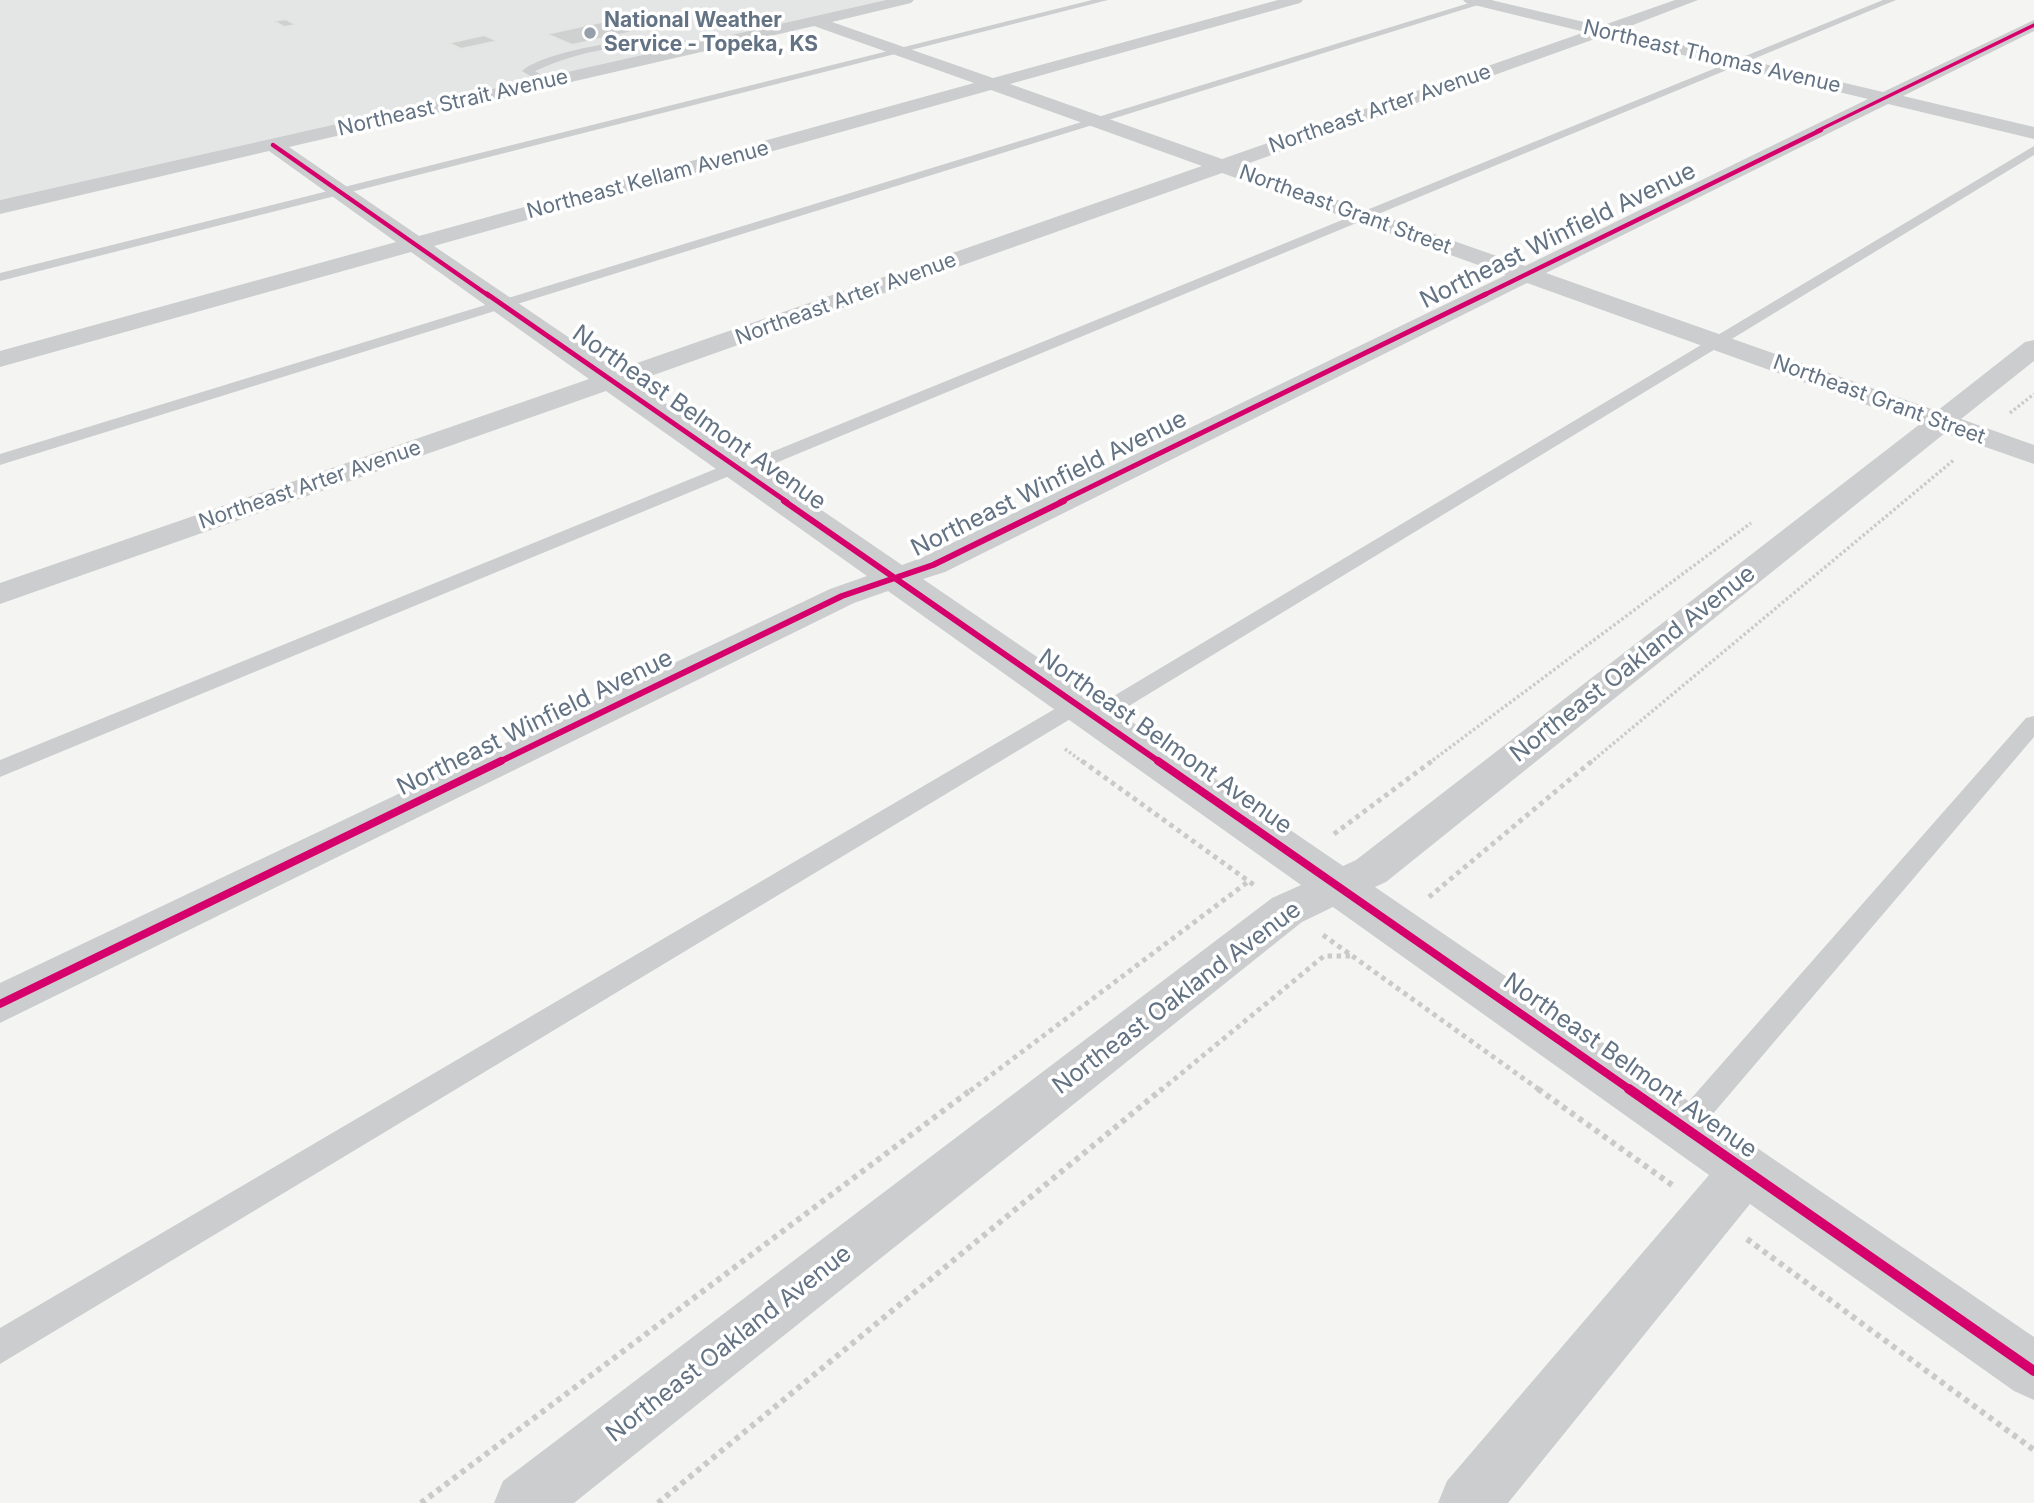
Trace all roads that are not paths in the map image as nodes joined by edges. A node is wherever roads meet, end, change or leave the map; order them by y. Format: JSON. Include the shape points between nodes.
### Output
{"nodes":[{"id":1,"x":906,"y":0,"type":"edge"},
{"id":2,"x":1103,"y":0,"type":"edge"},
{"id":3,"x":1296,"y":0,"type":"edge"},
{"id":4,"x":1690,"y":0,"type":"edge"},
{"id":5,"x":1891,"y":0,"type":"edge"},
{"id":6,"x":1480,"y":1,"type":"edge"},
{"id":7,"x":815,"y":21,"type":"junction"},
{"id":8,"x":2034,"y":25,"type":"edge"},
{"id":9,"x":1603,"y":31,"type":"junction"},
{"id":10,"x":899,"y":51,"type":"junction"},
{"id":11,"x":1738,"y":63,"type":"junction"},
{"id":12,"x":993,"y":84,"type":"junction"},
{"id":13,"x":1887,"y":98,"type":"junction"},
{"id":14,"x":1098,"y":122,"type":"junction"},
{"id":15,"x":2034,"y":133,"type":"edge"},
{"id":16,"x":273,"y":145,"type":"junction"},
{"id":17,"x":2034,"y":150,"type":"edge"},
{"id":18,"x":1220,"y":165,"type":"junction"},
{"id":19,"x":342,"y":192,"type":"junction"},
{"id":20,"x":0,"y":206,"type":"edge"},
{"id":21,"x":1367,"y":217,"type":"junction"},
{"id":22,"x":416,"y":244,"type":"junction"},
{"id":23,"x":1525,"y":274,"type":"junction"},
{"id":24,"x":0,"y":277,"type":"edge"},
{"id":25,"x":504,"y":305,"type":"junction"},
{"id":26,"x":1716,"y":341,"type":"junction"},
{"id":27,"x":2034,"y":348,"type":"edge"},
{"id":28,"x":0,"y":359,"type":"edge"},
{"id":29,"x":612,"y":380,"type":"junction"},
{"id":30,"x":1941,"y":422,"type":"junction"},
{"id":31,"x":2034,"y":454,"type":"edge"},
{"id":32,"x":0,"y":460,"type":"edge"},
{"id":33,"x":736,"y":467,"type":"junction"},
{"id":34,"x":895,"y":577,"type":"junction"},
{"id":35,"x":0,"y":594,"type":"edge"},
{"id":36,"x":1078,"y":705,"type":"junction"},
{"id":37,"x":2034,"y":723,"type":"edge"},
{"id":38,"x":0,"y":769,"type":"edge"},
{"id":39,"x":1337,"y":886,"type":"junction"},
{"id":40,"x":0,"y":1004,"type":"edge"},
{"id":41,"x":1684,"y":1127,"type":"junction"},
{"id":42,"x":1746,"y":1170,"type":"junction"},
{"id":43,"x":0,"y":1347,"type":"edge"},
{"id":44,"x":2034,"y":1371,"type":"edge"},
{"id":45,"x":525,"y":1503,"type":"edge"},
{"id":46,"x":1469,"y":1503,"type":"edge"}],
"edges":[{"from":1,"to":7,"type":"street","name":"Northeast Strait Avenue"},
{"from":2,"to":10,"type":"lane"},
{"from":3,"to":12,"type":"street","name":"Northeast Kellam Avenue"},
{"from":4,"to":9,"type":"street","name":"Northeast Arter Avenue"},
{"from":5,"to":11,"type":"lane"},
{"from":6,"to":9,"type":"street","name":"Northeast Thomas Avenue"},
{"from":6,"to":14,"type":"lane"},
{"from":7,"to":10,"type":"street","name":"Northeast Grant Street"},
{"from":7,"to":16,"type":"street","name":"Northeast Strait Avenue"},
{"from":8,"to":13,"type":"street","name":"Northeast Winfield Avenue"},
{"from":9,"to":11,"type":"street","name":"Northeast Thomas Avenue"},
{"from":9,"to":18,"type":"street","name":"Northeast Arter Avenue"},
{"from":10,"to":12,"type":"street","name":"Northeast Grant Street"},
{"from":10,"to":19,"type":"lane"},
{"from":11,"to":13,"type":"street","name":"Northeast Thomas Avenue"},
{"from":11,"to":21,"type":"lane"},
{"from":12,"to":14,"type":"street","name":"Northeast Grant Street"},
{"from":12,"to":22,"type":"street","name":"Northeast Kellam Avenue"},
{"from":13,"to":15,"type":"street","name":"Northeast Thomas Avenue"},
{"from":13,"to":23,"type":"street","name":"Northeast Winfield Avenue"},
{"from":14,"to":18,"type":"street","name":"Northeast Grant Street"},
{"from":14,"to":25,"type":"lane"},
{"from":16,"to":19,"type":"street","name":"Northeast Belmont Avenue"},
{"from":16,"to":20,"type":"street","name":"Northeast Strait Avenue"},
{"from":17,"to":26,"type":"lane"},
{"from":18,"to":21,"type":"street","name":"Northeast Grant Street"},
{"from":18,"to":29,"type":"street","name":"Northeast Arter Avenue"},
{"from":19,"to":22,"type":"street","name":"Northeast Belmont Avenue"},
{"from":19,"to":24,"type":"lane"},
{"from":21,"to":23,"type":"street","name":"Northeast Grant Street"},
{"from":21,"to":33,"type":"lane","via":[[770,460]]},
{"from":22,"to":25,"type":"street","name":"Northeast Belmont Avenue"},
{"from":22,"to":28,"type":"street","name":"Northeast Kellam Avenue"},
{"from":23,"to":26,"type":"street","name":"Northeast Grant Street"},
{"from":23,"to":34,"type":"street","name":"Northeast Winfield Avenue","via":[[933,565]]},
{"from":25,"to":29,"type":"street","name":"Northeast Belmont Avenue"},
{"from":25,"to":32,"type":"lane"},
{"from":26,"to":30,"type":"street","name":"Northeast Grant Street"},
{"from":26,"to":36,"type":"lane","via":[[1111,707]]},
{"from":27,"to":30,"type":"street","name":"Northeast Oakland Avenue"},
{"from":29,"to":33,"type":"street","name":"Northeast Belmont Avenue"},
{"from":29,"to":35,"type":"street","name":"Northeast Arter Avenue"},
{"from":30,"to":31,"type":"street","name":"Northeast Grant Street"},
{"from":30,"to":39,"type":"street","name":"Northeast Oakland Avenue","via":[[1371,871]]},
{"from":33,"to":34,"type":"street","name":"Northeast Belmont Avenue"},
{"from":33,"to":38,"type":"lane"},
{"from":34,"to":36,"type":"street","name":"Northeast Belmont Avenue"},
{"from":34,"to":40,"type":"street","name":"Northeast Winfield Avenue","via":[[830,602]]},
{"from":36,"to":39,"type":"street","name":"Northeast Belmont Avenue"},
{"from":36,"to":43,"type":"lane"},
{"from":37,"to":41,"type":"lane"},
{"from":39,"to":41,"type":"street","name":"Northeast Belmont Avenue"},
{"from":39,"to":45,"type":"street","name":"Northeast Oakland Avenue","via":[[1287,910]]},
{"from":41,"to":42,"type":"street","name":"Northeast Belmont Avenue"},
{"from":42,"to":44,"type":"street","name":"Northeast Belmont Avenue"},
{"from":42,"to":46,"type":"street"}]}
